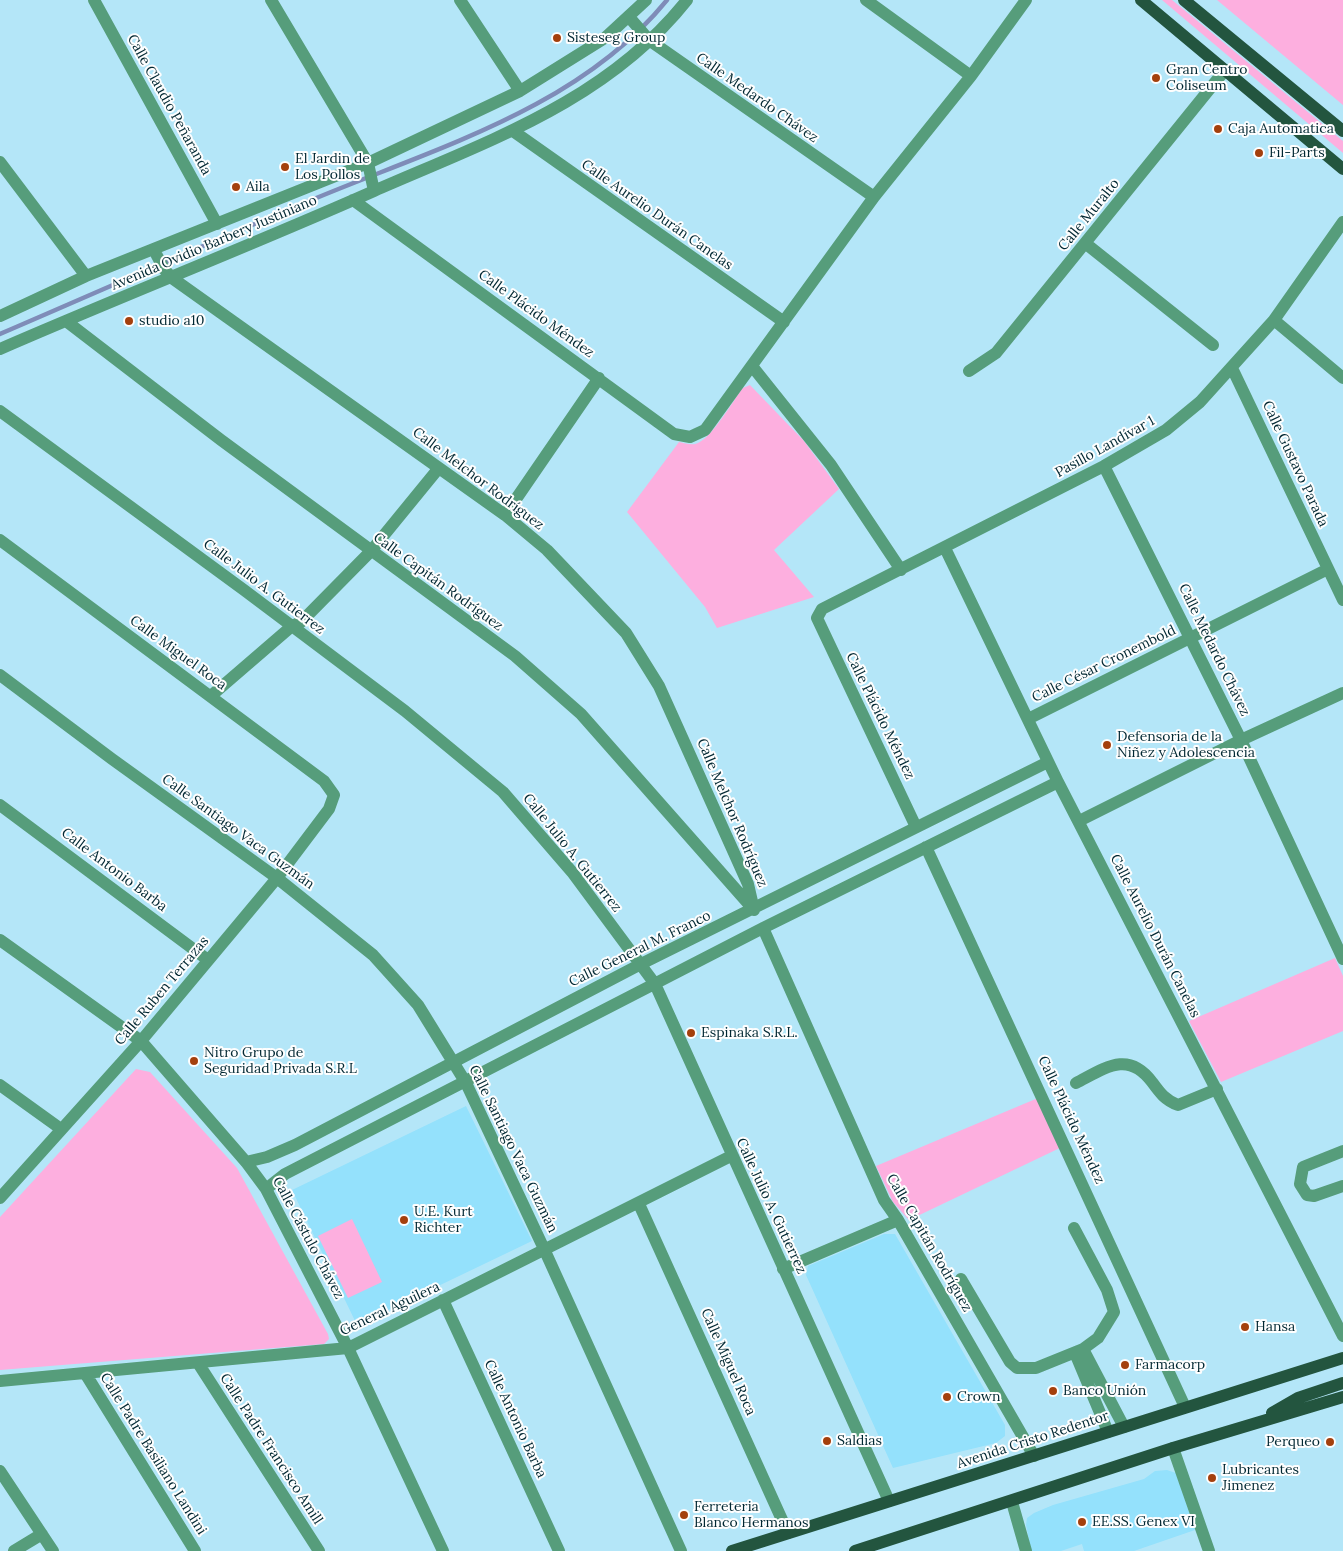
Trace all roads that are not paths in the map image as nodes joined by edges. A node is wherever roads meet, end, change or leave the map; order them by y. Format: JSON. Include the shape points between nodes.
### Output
{"nodes":[{"id":1,"x":94,"y":0,"type":"edge"},
{"id":2,"x":271,"y":0,"type":"edge"},
{"id":3,"x":460,"y":0,"type":"edge"},
{"id":4,"x":646,"y":0,"type":"edge"},
{"id":5,"x":687,"y":0,"type":"edge"},
{"id":6,"x":866,"y":0,"type":"edge"},
{"id":7,"x":1026,"y":0,"type":"edge"},
{"id":8,"x":1141,"y":0,"type":"edge"},
{"id":9,"x":1184,"y":0,"type":"edge"},
{"id":10,"x":639,"y":29,"type":"junction"},
{"id":11,"x":1225,"y":70,"type":"junction"},
{"id":12,"x":971,"y":76,"type":"junction"},
{"id":13,"x":520,"y":91,"type":"junction"},
{"id":14,"x":513,"y":131,"type":"junction"},
{"id":15,"x":1343,"y":131,"type":"edge"},
{"id":16,"x":0,"y":162,"type":"edge"},
{"id":17,"x":1343,"y":170,"type":"edge"},
{"id":18,"x":371,"y":176,"type":"junction"},
{"id":19,"x":874,"y":197,"type":"junction"},
{"id":20,"x":353,"y":200,"type":"junction"},
{"id":21,"x":1343,"y":222,"type":"edge"},
{"id":22,"x":217,"y":224,"type":"junction"},
{"id":23,"x":1085,"y":243,"type":"junction"},
{"id":24,"x":162,"y":264,"type":"junction"},
{"id":25,"x":86,"y":276,"type":"junction"},
{"id":26,"x":0,"y":316,"type":"edge"},
{"id":27,"x":1274,"y":320,"type":"junction"},
{"id":28,"x":66,"y":321,"type":"junction"},
{"id":29,"x":784,"y":322,"type":"junction"},
{"id":30,"x":1213,"y":345,"type":"dead end"},
{"id":31,"x":0,"y":349,"type":"edge"},
{"id":32,"x":752,"y":366,"type":"junction"},
{"id":33,"x":1232,"y":368,"type":"junction"},
{"id":34,"x":970,"y":371,"type":"dead end"},
{"id":35,"x":599,"y":378,"type":"junction"},
{"id":36,"x":1343,"y":378,"type":"edge"},
{"id":37,"x":0,"y":411,"type":"edge"},
{"id":38,"x":1104,"y":466,"type":"junction"},
{"id":39,"x":438,"y":470,"type":"junction"},
{"id":40,"x":505,"y":515,"type":"junction"},
{"id":41,"x":0,"y":540,"type":"edge"},
{"id":42,"x":945,"y":548,"type":"junction"},
{"id":43,"x":371,"y":551,"type":"junction"},
{"id":44,"x":1328,"y":568,"type":"junction"},
{"id":45,"x":901,"y":570,"type":"junction"},
{"id":46,"x":1343,"y":600,"type":"edge"},
{"id":47,"x":817,"y":618,"type":"joint"},
{"id":48,"x":292,"y":626,"type":"junction"},
{"id":49,"x":1191,"y":638,"type":"junction"},
{"id":50,"x":0,"y":675,"type":"edge"},
{"id":51,"x":1343,"y":693,"type":"edge"},
{"id":52,"x":212,"y":695,"type":"junction"},
{"id":53,"x":1028,"y":719,"type":"junction"},
{"id":54,"x":1241,"y":740,"type":"junction"},
{"id":55,"x":1048,"y":762,"type":"junction"},
{"id":56,"x":1058,"y":782,"type":"junction"},
{"id":57,"x":992,"y":791,"type":"junction"},
{"id":58,"x":334,"y":795,"type":"joint"},
{"id":59,"x":0,"y":805,"type":"edge"},
{"id":60,"x":1001,"y":810,"type":"junction"},
{"id":61,"x":1079,"y":820,"type":"junction"},
{"id":62,"x":916,"y":826,"type":"junction"},
{"id":63,"x":926,"y":847,"type":"junction"},
{"id":64,"x":277,"y":878,"type":"junction"},
{"id":65,"x":754,"y":910,"type":"junction"},
{"id":66,"x":764,"y":928,"type":"junction"},
{"id":67,"x":0,"y":940,"type":"edge"},
{"id":68,"x":1343,"y":959,"type":"edge"},
{"id":69,"x":208,"y":960,"type":"junction"},
{"id":70,"x":641,"y":964,"type":"junction"},
{"id":71,"x":655,"y":984,"type":"junction"},
{"id":72,"x":141,"y":1041,"type":"junction"},
{"id":73,"x":452,"y":1061,"type":"junction"},
{"id":74,"x":466,"y":1083,"type":"junction"},
{"id":75,"x":1076,"y":1083,"type":"dead end"},
{"id":76,"x":0,"y":1085,"type":"edge"},
{"id":77,"x":1217,"y":1089,"type":"junction"},
{"id":78,"x":61,"y":1129,"type":"junction"},
{"id":79,"x":1343,"y":1152,"type":"edge"},
{"id":80,"x":731,"y":1156,"type":"junction"},
{"id":81,"x":246,"y":1162,"type":"junction"},
{"id":82,"x":1343,"y":1186,"type":"edge"},
{"id":83,"x":266,"y":1188,"type":"junction"},
{"id":84,"x":0,"y":1198,"type":"edge"},
{"id":85,"x":639,"y":1204,"type":"junction"},
{"id":86,"x":898,"y":1220,"type":"junction"},
{"id":87,"x":1074,"y":1228,"type":"dead end"},
{"id":88,"x":545,"y":1251,"type":"junction"},
{"id":89,"x":783,"y":1268,"type":"junction"},
{"id":90,"x":961,"y":1279,"type":"dead end"},
{"id":91,"x":444,"y":1300,"type":"junction"},
{"id":92,"x":1343,"y":1336,"type":"edge"},
{"id":93,"x":348,"y":1348,"type":"junction"},
{"id":94,"x":1079,"y":1351,"type":"junction"},
{"id":95,"x":1343,"y":1358,"type":"edge"},
{"id":96,"x":198,"y":1363,"type":"junction"},
{"id":97,"x":85,"y":1374,"type":"junction"},
{"id":98,"x":0,"y":1381,"type":"edge"},
{"id":99,"x":1343,"y":1383,"type":"edge"},
{"id":100,"x":1343,"y":1397,"type":"edge"},
{"id":101,"x":1186,"y":1408,"type":"junction"},
{"id":102,"x":1252,"y":1424,"type":"junction"},
{"id":103,"x":1124,"y":1427,"type":"junction"},
{"id":104,"x":1108,"y":1432,"type":"junction"},
{"id":105,"x":1173,"y":1448,"type":"junction"},
{"id":106,"x":1034,"y":1456,"type":"junction"},
{"id":107,"x":0,"y":1471,"type":"edge"},
{"id":108,"x":889,"y":1501,"type":"junction"},
{"id":109,"x":1012,"y":1502,"type":"junction"},
{"id":110,"x":788,"y":1533,"type":"junction"},
{"id":111,"x":42,"y":1534,"type":"junction"},
{"id":112,"x":864,"y":1550,"type":"edge"},
{"id":113,"x":14,"y":1551,"type":"edge"},
{"id":114,"x":53,"y":1551,"type":"edge"},
{"id":115,"x":195,"y":1551,"type":"edge"},
{"id":116,"x":319,"y":1551,"type":"edge"},
{"id":117,"x":443,"y":1551,"type":"edge"},
{"id":118,"x":559,"y":1551,"type":"edge"},
{"id":119,"x":681,"y":1551,"type":"edge"},
{"id":120,"x":732,"y":1551,"type":"edge"},
{"id":121,"x":1026,"y":1551,"type":"edge"},
{"id":122,"x":1209,"y":1551,"type":"edge"}],
"edges":[{"from":1,"to":22,"type":"street","name":"Calle Claudio Peñaranda"},
{"from":2,"to":18,"type":"street"},
{"from":3,"to":13,"type":"street"},
{"from":4,"to":10,"type":"street","name":"Avenida Ovidio Barbery Justiniano"},
{"from":5,"to":10,"type":"street","name":"Avenida Ovidio Barbery Justiniano","via":[[670,21]]},
{"from":6,"to":12,"type":"street"},
{"from":7,"to":12,"type":"street"},
{"from":8,"to":11,"type":"main road"},
{"from":9,"to":15,"type":"main road"},
{"from":10,"to":13,"type":"street","name":"Avenida Ovidio Barbery Justiniano","via":[[605,38]]},
{"from":10,"to":14,"type":"street","name":"Avenida Ovidio Barbery Justiniano","via":[[605,78],[557,109]]},
{"from":10,"to":19,"type":"street","name":"Calle Medardo Chávez"},
{"from":11,"to":17,"type":"main road"},
{"from":11,"to":23,"type":"street","name":"Calle Muralto"},
{"from":12,"to":19,"type":"street"},
{"from":13,"to":18,"type":"street","name":"Avenida Ovidio Barbery Justiniano"},
{"from":14,"to":18,"type":"street","name":"Avenida Ovidio Barbery Justiniano"},
{"from":14,"to":29,"type":"street","name":"Calle Aurelio Durán Canelas"},
{"from":16,"to":25,"type":"street"},
{"from":18,"to":20,"type":"street","name":"Avenida Ovidio Barbery Justiniano"},
{"from":18,"to":22,"type":"street","name":"Avenida Ovidio Barbery Justiniano"},
{"from":19,"to":29,"type":"street"},
{"from":20,"to":24,"type":"street","name":"Avenida Ovidio Barbery Justiniano"},
{"from":20,"to":35,"type":"street","name":"Calle Plácido Méndez"},
{"from":21,"to":27,"type":"street","name":"Pasillo Landívar 1"},
{"from":22,"to":24,"type":"street","name":"Avenida Ovidio Barbery Justiniano"},
{"from":23,"to":30,"type":"street"},
{"from":23,"to":34,"type":"street","name":"Calle Muralto","via":[[996,353]]},
{"from":24,"to":25,"type":"street","name":"Avenida Ovidio Barbery Justiniano"},
{"from":24,"to":28,"type":"street","name":"Avenida Ovidio Barbery Justiniano"},
{"from":24,"to":39,"type":"street","name":"Calle Melchor Rodríguez"},
{"from":25,"to":26,"type":"street","name":"Avenida Ovidio Barbery Justiniano"},
{"from":27,"to":33,"type":"street","name":"Pasillo Landívar 1"},
{"from":27,"to":36,"type":"street"},
{"from":28,"to":31,"type":"street","name":"Avenida Ovidio Barbery Justiniano"},
{"from":28,"to":43,"type":"street","name":"Calle Capitán Rodríguez"},
{"from":29,"to":32,"type":"street"},
{"from":32,"to":35,"type":"street","name":"Calle Plácido Méndez","via":[[704,430],[690,437],[674,434]]},
{"from":32,"to":45,"type":"street","via":[[830,465]]},
{"from":33,"to":38,"type":"street","name":"Pasillo Landívar 1","via":[[1200,402],[1166,430]]},
{"from":33,"to":44,"type":"street","name":"Calle Gustavo Parada"},
{"from":35,"to":40,"type":"street"},
{"from":37,"to":48,"type":"street","name":"Calle Julio A. Gutierrez"},
{"from":38,"to":42,"type":"street","name":"Pasillo Landívar 1"},
{"from":38,"to":49,"type":"street","name":"Calle Medardo Chávez"},
{"from":39,"to":40,"type":"street","name":"Calle Melchor Rodríguez"},
{"from":39,"to":43,"type":"street"},
{"from":40,"to":65,"type":"street","name":"Calle Melchor Rodríguez","via":[[547,550],[626,633],[660,686],[748,884]]},
{"from":41,"to":52,"type":"street","name":"Calle Miguel Roca"},
{"from":42,"to":45,"type":"street","name":"Pasillo Landívar 1"},
{"from":42,"to":53,"type":"street","name":"Calle Aurelio Durán Canelas"},
{"from":43,"to":48,"type":"street","via":[[301,622]]},
{"from":43,"to":65,"type":"street","name":"Calle Capitán Rodríguez","via":[[515,656],[581,714]]},
{"from":44,"to":46,"type":"street","name":"Calle Gustavo Parada"},
{"from":44,"to":49,"type":"street","name":"Calle César Cronembold"},
{"from":45,"to":47,"type":"street","name":"Pasillo Landívar 1","via":[[822,609]]},
{"from":47,"to":62,"type":"street","name":"Calle Plácido Méndez"},
{"from":48,"to":52,"type":"street"},
{"from":48,"to":70,"type":"street","name":"Calle Julio A. Gutierrez","via":[[405,711],[504,792],[572,872]]},
{"from":49,"to":53,"type":"street","name":"Calle César Cronembold"},
{"from":49,"to":54,"type":"street","name":"Calle Medardo Chávez"},
{"from":50,"to":64,"type":"street","name":"Calle Santiago Vaca Guzmán"},
{"from":51,"to":54,"type":"street"},
{"from":52,"to":58,"type":"street","name":"Calle Miguel Roca","via":[[324,781]]},
{"from":53,"to":55,"type":"street","name":"Calle Aurelio Durán Canelas"},
{"from":54,"to":61,"type":"street"},
{"from":54,"to":68,"type":"street","name":"Calle Medardo Chávez"},
{"from":55,"to":56,"type":"street","name":"Calle Aurelio Durán Canelas"},
{"from":55,"to":57,"type":"street","name":"Calle General M. Franco"},
{"from":56,"to":60,"type":"street"},
{"from":56,"to":61,"type":"street","name":"Calle Aurelio Durán Canelas"},
{"from":57,"to":60,"type":"street"},
{"from":57,"to":62,"type":"street","name":"Calle General M. Franco"},
{"from":58,"to":64,"type":"street","name":"Calle Ruben Terrazas","via":[[329,809]]},
{"from":59,"to":69,"type":"street","name":"Calle Antonio Barba"},
{"from":60,"to":63,"type":"street"},
{"from":61,"to":77,"type":"street","name":"Calle Aurelio Durán Canelas"},
{"from":62,"to":65,"type":"street","name":"Calle General M. Franco"},
{"from":63,"to":66,"type":"street"},
{"from":63,"to":101,"type":"street","name":"Calle Plácido Méndez"},
{"from":64,"to":69,"type":"street","name":"Calle Ruben Terrazas"},
{"from":64,"to":73,"type":"street","name":"Calle Santiago Vaca Guzmán","via":[[373,954],[418,1005]]},
{"from":65,"to":70,"type":"street","name":"Calle General M. Franco"},
{"from":66,"to":71,"type":"street"},
{"from":66,"to":86,"type":"street","name":"Calle Capitán Rodríguez","via":[[884,1200]]},
{"from":67,"to":72,"type":"street","name":"Calle Cástulo Chávez"},
{"from":69,"to":72,"type":"street","name":"Calle Ruben Terrazas"},
{"from":70,"to":71,"type":"street","name":"Calle Julio A. Gutierrez"},
{"from":70,"to":73,"type":"street","name":"Calle General M. Franco"},
{"from":71,"to":74,"type":"street"},
{"from":71,"to":80,"type":"street","name":"Calle Julio A. Gutierrez"},
{"from":72,"to":78,"type":"street","name":"Calle Ruben Terrazas"},
{"from":72,"to":81,"type":"street","name":"Calle Cástulo Chávez"},
{"from":73,"to":74,"type":"street","name":"Calle Santiago Vaca Guzmán"},
{"from":73,"to":81,"type":"street","name":"Calle General M. Franco","via":[[295,1145]]},
{"from":74,"to":83,"type":"street","via":[[285,1174]]},
{"from":74,"to":88,"type":"street","name":"Calle Santiago Vaca Guzmán"},
{"from":75,"to":77,"type":"street","via":[[1109,1066],[1123,1063],[1131,1064],[1145,1074],[1163,1097],[1178,1105]]},
{"from":76,"to":78,"type":"street"},
{"from":77,"to":92,"type":"street","name":"Calle Aurelio Durán Canelas"},
{"from":78,"to":84,"type":"street","name":"Calle Ruben Terrazas"},
{"from":79,"to":82,"type":"street","via":[[1303,1168],[1300,1184],[1306,1194],[1314,1196]]},
{"from":80,"to":85,"type":"street","name":"General Aguilera"},
{"from":80,"to":89,"type":"street","name":"Calle Julio A. Gutierrez"},
{"from":81,"to":83,"type":"street","name":"Calle Cástulo Chávez"},
{"from":83,"to":93,"type":"street","name":"Calle Cástulo Chávez"},
{"from":85,"to":88,"type":"street","name":"General Aguilera"},
{"from":85,"to":110,"type":"street","name":"Calle Miguel Roca"},
{"from":86,"to":89,"type":"street"},
{"from":86,"to":106,"type":"street","name":"Calle Capitán Rodríguez"},
{"from":87,"to":94,"type":"street","via":[[1108,1290],[1114,1312],[1098,1338]]},
{"from":88,"to":91,"type":"street","name":"General Aguilera"},
{"from":88,"to":119,"type":"street","name":"Calle Santiago Vaca Guzmán"},
{"from":89,"to":108,"type":"street","name":"Calle Julio A. Gutierrez"},
{"from":90,"to":94,"type":"street","via":[[1010,1362],[1017,1368],[1036,1368]]},
{"from":91,"to":93,"type":"street","name":"General Aguilera"},
{"from":91,"to":118,"type":"street","name":"Calle Antonio Barba"},
{"from":93,"to":96,"type":"street","name":"General Aguilera"},
{"from":93,"to":117,"type":"street","name":"Calle Cástulo Chávez"},
{"from":94,"to":103,"type":"street"},
{"from":94,"to":104,"type":"street"},
{"from":95,"to":101,"type":"main road","name":"Avenida Cristo Redentor"},
{"from":96,"to":97,"type":"street","name":"General Aguilera"},
{"from":96,"to":116,"type":"street","name":"Calle Padre Francisco Amill"},
{"from":97,"to":98,"type":"street","name":"General Aguilera"},
{"from":97,"to":115,"type":"street","name":"Calle Padre Basiliano Landini"},
{"from":99,"to":102,"type":"main road","via":[[1298,1398]]},
{"from":100,"to":102,"type":"main road"},
{"from":101,"to":103,"type":"main road","name":"Avenida Cristo Redentor"},
{"from":102,"to":105,"type":"main road"},
{"from":103,"to":104,"type":"main road","name":"Avenida Cristo Redentor"},
{"from":104,"to":106,"type":"main road","name":"Avenida Cristo Redentor"},
{"from":105,"to":109,"type":"main road"},
{"from":105,"to":122,"type":"street"},
{"from":106,"to":108,"type":"main road","name":"Avenida Cristo Redentor"},
{"from":107,"to":111,"type":"street"},
{"from":108,"to":110,"type":"main road","name":"Avenida Cristo Redentor"},
{"from":109,"to":112,"type":"main road"},
{"from":109,"to":121,"type":"street"},
{"from":110,"to":120,"type":"main road","name":"Avenida Cristo Redentor"},
{"from":111,"to":113,"type":"street"},
{"from":111,"to":114,"type":"street"}]}
